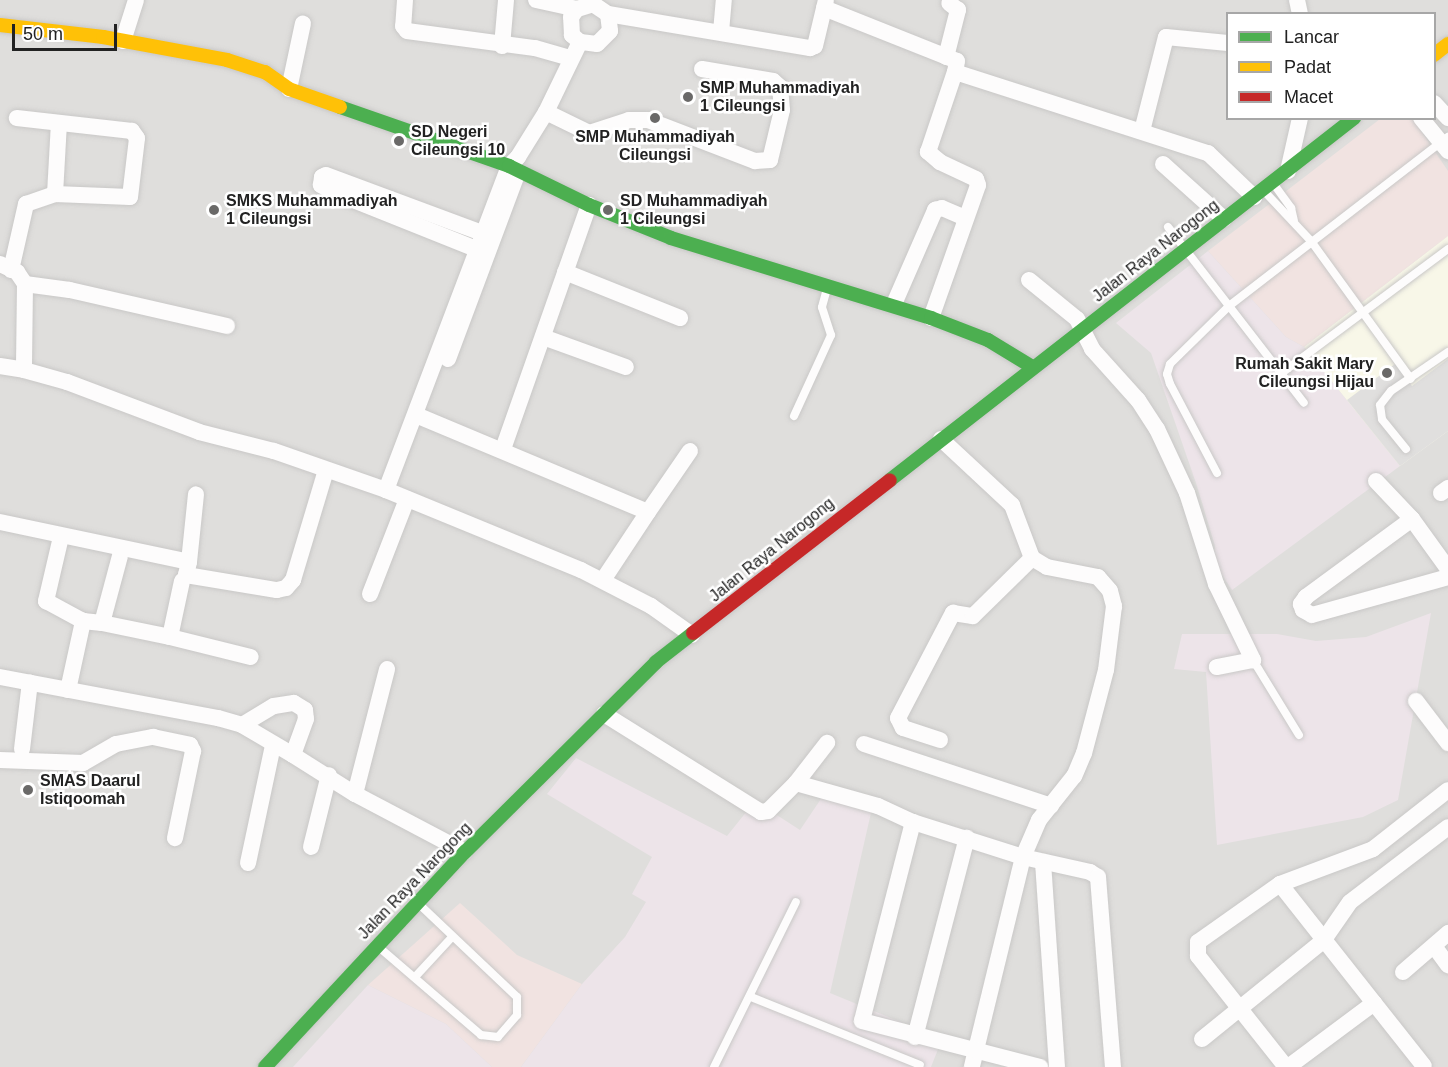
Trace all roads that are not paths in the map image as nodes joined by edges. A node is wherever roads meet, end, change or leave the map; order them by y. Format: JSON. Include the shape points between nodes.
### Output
{"nodes":[{"id":1,"x":136,"y":0,"type":"edge"},
{"id":2,"x":405,"y":0,"type":"edge"},
{"id":3,"x":506,"y":0,"type":"edge"},
{"id":4,"x":536,"y":0,"type":"edge"},
{"id":5,"x":724,"y":0,"type":"edge"},
{"id":6,"x":949,"y":3,"type":"dead end"},
{"id":7,"x":825,"y":4,"type":"edge"},
{"id":8,"x":605,"y":7,"type":"edge"},
{"id":9,"x":577,"y":9,"type":"junction"},
{"id":10,"x":303,"y":22,"type":"dead end"},
{"id":11,"x":0,"y":25,"type":"edge"},
{"id":12,"x":722,"y":32,"type":"junction"},
{"id":13,"x":123,"y":41,"type":"junction"},
{"id":14,"x":580,"y":42,"type":"junction"},
{"id":15,"x":1226,"y":43,"type":"edge"},
{"id":16,"x":1448,"y":44,"type":"edge"},
{"id":17,"x":502,"y":46,"type":"junction"},
{"id":18,"x":1436,"y":53,"type":"edge"},
{"id":19,"x":946,"y":57,"type":"junction"},
{"id":20,"x":570,"y":58,"type":"junction"},
{"id":21,"x":702,"y":69,"type":"dead end"},
{"id":22,"x":955,"y":72,"type":"junction"},
{"id":23,"x":289,"y":89,"type":"junction"},
{"id":24,"x":1436,"y":105,"type":"edge"},
{"id":25,"x":546,"y":112,"type":"junction"},
{"id":26,"x":17,"y":118,"type":"dead end"},
{"id":27,"x":1448,"y":118,"type":"edge"},
{"id":28,"x":1300,"y":120,"type":"edge"},
{"id":29,"x":1351,"y":120,"type":"edge"},
{"id":30,"x":1423,"y":120,"type":"edge"},
{"id":31,"x":59,"y":123,"type":"junction"},
{"id":32,"x":1142,"y":131,"type":"junction"},
{"id":33,"x":1446,"y":144,"type":"edge"},
{"id":34,"x":1163,"y":164,"type":"dead end"},
{"id":35,"x":515,"y":165,"type":"junction"},
{"id":36,"x":1287,"y":171,"type":"junction"},
{"id":37,"x":1263,"y":190,"type":"junction"},
{"id":38,"x":55,"y":194,"type":"junction"},
{"id":39,"x":589,"y":205,"type":"junction"},
{"id":40,"x":965,"y":218,"type":"junction"},
{"id":41,"x":1224,"y":219,"type":"junction"},
{"id":42,"x":1168,"y":227,"type":"dead end"},
{"id":43,"x":1311,"y":241,"type":"junction"},
{"id":44,"x":484,"y":243,"type":"junction"},
{"id":45,"x":1185,"y":247,"type":"junction"},
{"id":46,"x":1448,"y":249,"type":"edge"},
{"id":47,"x":6,"y":267,"type":"edge"},
{"id":48,"x":565,"y":272,"type":"junction"},
{"id":49,"x":1029,"y":280,"type":"dead end"},
{"id":50,"x":25,"y":284,"type":"junction"},
{"id":51,"x":828,"y":284,"type":"junction"},
{"id":52,"x":894,"y":304,"type":"junction"},
{"id":53,"x":1229,"y":306,"type":"junction"},
{"id":54,"x":1364,"y":312,"type":"junction"},
{"id":55,"x":680,"y":318,"type":"dead end"},
{"id":56,"x":931,"y":318,"type":"junction"},
{"id":57,"x":227,"y":326,"type":"dead end"},
{"id":58,"x":1083,"y":328,"type":"junction"},
{"id":59,"x":543,"y":337,"type":"junction"},
{"id":60,"x":1448,"y":352,"type":"edge"},
{"id":61,"x":0,"y":366,"type":"edge"},
{"id":62,"x":1031,"y":366,"type":"junction"},
{"id":63,"x":626,"y":367,"type":"dead end"},
{"id":64,"x":24,"y":370,"type":"junction"},
{"id":65,"x":1279,"y":375,"type":"junction"},
{"id":66,"x":1411,"y":379,"type":"junction"},
{"id":67,"x":1304,"y":403,"type":"dead end"},
{"id":68,"x":794,"y":416,"type":"dead end"},
{"id":69,"x":421,"y":417,"type":"junction"},
{"id":70,"x":940,"y":440,"type":"junction"},
{"id":71,"x":503,"y":449,"type":"junction"},
{"id":72,"x":1406,"y":449,"type":"dead end"},
{"id":73,"x":690,"y":451,"type":"dead end"},
{"id":74,"x":326,"y":470,"type":"junction"},
{"id":75,"x":1217,"y":473,"type":"dead end"},
{"id":76,"x":1376,"y":481,"type":"dead end"},
{"id":77,"x":196,"y":494,"type":"dead end"},
{"id":78,"x":397,"y":494,"type":"junction"},
{"id":79,"x":648,"y":512,"type":"junction"},
{"id":80,"x":1412,"y":519,"type":"junction"},
{"id":81,"x":0,"y":522,"type":"edge"},
{"id":82,"x":60,"y":541,"type":"dead end"},
{"id":83,"x":120,"y":556,"type":"dead end"},
{"id":84,"x":1032,"y":558,"type":"junction"},
{"id":85,"x":189,"y":562,"type":"junction"},
{"id":86,"x":1448,"y":569,"type":"edge"},
{"id":87,"x":1448,"y":577,"type":"edge"},
{"id":88,"x":603,"y":580,"type":"junction"},
{"id":89,"x":182,"y":581,"type":"dead end"},
{"id":90,"x":370,"y":594,"type":"dead end"},
{"id":91,"x":83,"y":621,"type":"junction"},
{"id":92,"x":102,"y":623,"type":"junction"},
{"id":93,"x":692,"y":635,"type":"junction"},
{"id":94,"x":170,"y":637,"type":"junction"},
{"id":95,"x":251,"y":657,"type":"dead end"},
{"id":96,"x":1253,"y":660,"type":"junction"},
{"id":97,"x":1217,"y":667,"type":"dead end"},
{"id":98,"x":387,"y":669,"type":"dead end"},
{"id":99,"x":0,"y":677,"type":"edge"},
{"id":100,"x":30,"y":682,"type":"junction"},
{"id":101,"x":68,"y":690,"type":"junction"},
{"id":102,"x":1416,"y":701,"type":"dead end"},
{"id":103,"x":604,"y":714,"type":"junction"},
{"id":104,"x":242,"y":725,"type":"junction"},
{"id":105,"x":1299,"y":735,"type":"dead end"},
{"id":106,"x":940,"y":740,"type":"dead end"},
{"id":107,"x":827,"y":743,"type":"dead end"},
{"id":108,"x":1448,"y":743,"type":"edge"},
{"id":109,"x":273,"y":744,"type":"junction"},
{"id":110,"x":864,"y":744,"type":"dead end"},
{"id":111,"x":22,"y":749,"type":"dead end"},
{"id":112,"x":292,"y":755,"type":"junction"},
{"id":113,"x":0,"y":760,"type":"edge"},
{"id":114,"x":329,"y":775,"type":"junction"},
{"id":115,"x":796,"y":783,"type":"junction"},
{"id":116,"x":1448,"y":790,"type":"edge"},
{"id":117,"x":356,"y":794,"type":"junction"},
{"id":118,"x":1051,"y":806,"type":"junction"},
{"id":119,"x":913,"y":822,"type":"junction"},
{"id":120,"x":1448,"y":827,"type":"edge"},
{"id":121,"x":175,"y":838,"type":"dead end"},
{"id":122,"x":967,"y":838,"type":"junction"},
{"id":123,"x":311,"y":847,"type":"dead end"},
{"id":124,"x":465,"y":852,"type":"junction"},
{"id":125,"x":1023,"y":857,"type":"junction"},
{"id":126,"x":1043,"y":862,"type":"junction"},
{"id":127,"x":248,"y":863,"type":"dead end"},
{"id":128,"x":1280,"y":884,"type":"junction"},
{"id":129,"x":417,"y":902,"type":"junction"},
{"id":130,"x":796,"y":902,"type":"dead end"},
{"id":131,"x":1448,"y":933,"type":"edge"},
{"id":132,"x":452,"y":937,"type":"junction"},
{"id":133,"x":1323,"y":941,"type":"junction"},
{"id":134,"x":377,"y":945,"type":"junction"},
{"id":135,"x":1434,"y":946,"type":"junction"},
{"id":136,"x":1448,"y":965,"type":"edge"},
{"id":137,"x":1403,"y":972,"type":"dead end"},
{"id":138,"x":415,"y":977,"type":"junction"},
{"id":139,"x":751,"y":997,"type":"junction"},
{"id":140,"x":1374,"y":1003,"type":"junction"},
{"id":141,"x":1239,"y":1007,"type":"junction"},
{"id":142,"x":915,"y":1037,"type":"junction"},
{"id":143,"x":1202,"y":1039,"type":"dead end"},
{"id":144,"x":974,"y":1059,"type":"edge"},
{"id":145,"x":920,"y":1065,"type":"dead end"},
{"id":146,"x":268,"y":1066,"type":"edge"},
{"id":147,"x":1424,"y":1066,"type":"edge"},
{"id":148,"x":714,"y":1067,"type":"edge"},
{"id":149,"x":1040,"y":1067,"type":"edge"},
{"id":150,"x":1057,"y":1067,"type":"edge"},
{"id":151,"x":1113,"y":1067,"type":"edge"},
{"id":152,"x":1287,"y":1067,"type":"edge"}],
"edges":[{"from":1,"to":13,"type":"street"},
{"from":2,"to":17,"type":"street","via":[[403,26],[407,31]]},
{"from":3,"to":17,"type":"street"},
{"from":4,"to":9,"type":"street"},
{"from":5,"to":12,"type":"street"},
{"from":6,"to":19,"type":"street","via":[[958,10]]},
{"from":7,"to":12,"type":"street","via":[[814,47]]},
{"from":7,"to":19,"type":"street"},
{"from":8,"to":9,"type":"street","via":[[593,4]]},
{"from":8,"to":12,"type":"street"},
{"from":8,"to":14,"type":"street","via":[[610,31],[605,39],[588,45]]},
{"from":9,"to":14,"type":"street","via":[[569,26]]},
{"from":10,"to":23,"type":"street"},
{"from":11,"to":13,"type":"main road"},
{"from":13,"to":23,"type":"main road","via":[[227,60],[265,72]]},
{"from":14,"to":20,"type":"street"},
{"from":15,"to":32,"type":"street","via":[[1166,37]]},
{"from":16,"to":18,"type":"main road"},
{"from":17,"to":20,"type":"street","via":[[535,48]]},
{"from":19,"to":22,"type":"street","via":[[958,62]]},
{"from":20,"to":25,"type":"street"},
{"from":21,"to":25,"type":"street","via":[[773,81],[780,87],[782,110],[770,160],[755,161],[648,120],[629,120],[589,132]]},
{"from":22,"to":32,"type":"street"},
{"from":22,"to":40,"type":"street","via":[[928,151],[940,162],[976,179],[978,185]]},
{"from":23,"to":35,"type":"main road"},
{"from":24,"to":27,"type":"street"},
{"from":25,"to":35,"type":"street"},
{"from":26,"to":31,"type":"street"},
{"from":28,"to":36,"type":"street"},
{"from":29,"to":36,"type":"main road","name":"Jalan Raya Narogong"},
{"from":30,"to":33,"type":"street"},
{"from":31,"to":38,"type":"street"},
{"from":31,"to":38,"type":"street","via":[[132,131],[137,138],[130,196]]},
{"from":32,"to":37,"type":"street","via":[[1216,157]]},
{"from":33,"to":43,"type":"lane"},
{"from":34,"to":41,"type":"street"},
{"from":35,"to":39,"type":"main road"},
{"from":35,"to":44,"type":"street"},
{"from":36,"to":37,"type":"main road","name":"Jalan Raya Narogong"},
{"from":37,"to":41,"type":"main road","name":"Jalan Raya Narogong"},
{"from":37,"to":43,"type":"lane"},
{"from":38,"to":47,"type":"street","via":[[31,201],[23,208]]},
{"from":39,"to":48,"type":"street"},
{"from":39,"to":51,"type":"main road","via":[[692,246]]},
{"from":40,"to":52,"type":"street","via":[[942,208],[935,210]]},
{"from":40,"to":56,"type":"street"},
{"from":41,"to":45,"type":"main road","name":"Jalan Raya Narogong"},
{"from":42,"to":45,"type":"lane"},
{"from":43,"to":53,"type":"lane"},
{"from":43,"to":54,"type":"lane"},
{"from":44,"to":44,"type":"street","via":[[331,190],[321,185],[322,177],[326,175]]},
{"from":44,"to":69,"type":"street"},
{"from":45,"to":53,"type":"lane"},
{"from":45,"to":58,"type":"main road","name":"Jalan Raya Narogong"},
{"from":46,"to":54,"type":"lane"},
{"from":47,"to":50,"type":"street"},
{"from":48,"to":55,"type":"street"},
{"from":48,"to":59,"type":"street"},
{"from":49,"to":58,"type":"street"},
{"from":50,"to":57,"type":"street","via":[[70,290]]},
{"from":50,"to":64,"type":"street"},
{"from":51,"to":52,"type":"main road"},
{"from":51,"to":68,"type":"lane","via":[[822,307],[831,335]]},
{"from":52,"to":56,"type":"main road"},
{"from":53,"to":65,"type":"lane"},
{"from":53,"to":75,"type":"lane","via":[[1170,364],[1167,374]]},
{"from":54,"to":65,"type":"lane"},
{"from":54,"to":66,"type":"lane"},
{"from":56,"to":62,"type":"main road","via":[[988,340]]},
{"from":58,"to":62,"type":"main road","name":"Jalan Raya Narogong"},
{"from":58,"to":96,"type":"street","via":[[1092,349],[1138,400],[1157,429],[1187,493],[1216,584]]},
{"from":59,"to":63,"type":"street"},
{"from":59,"to":71,"type":"street"},
{"from":60,"to":66,"type":"lane"},
{"from":61,"to":64,"type":"street"},
{"from":62,"to":70,"type":"main road","name":"Jalan Raya Narogong"},
{"from":64,"to":74,"type":"street","via":[[67,382],[199,432],[274,451]]},
{"from":65,"to":67,"type":"lane"},
{"from":66,"to":72,"type":"lane","via":[[1391,391],[1379,410]]},
{"from":69,"to":71,"type":"street"},
{"from":69,"to":78,"type":"street"},
{"from":70,"to":84,"type":"street","via":[[1012,505]]},
{"from":70,"to":93,"type":"main road","name":"Jalan Raya Narogong"},
{"from":71,"to":79,"type":"street"},
{"from":73,"to":79,"type":"street"},
{"from":74,"to":78,"type":"street"},
{"from":74,"to":85,"type":"street","via":[[293,580],[286,588],[232,585],[186,575]]},
{"from":76,"to":80,"type":"street"},
{"from":77,"to":85,"type":"street"},
{"from":78,"to":88,"type":"street"},
{"from":78,"to":90,"type":"street"},
{"from":79,"to":88,"type":"street"},
{"from":80,"to":86,"type":"street"},
{"from":80,"to":87,"type":"street","via":[[1306,597],[1301,604],[1303,610],[1312,615]]},
{"from":81,"to":85,"type":"street"},
{"from":82,"to":91,"type":"street","via":[[46,601]]},
{"from":83,"to":92,"type":"street"},
{"from":84,"to":106,"type":"street","via":[[973,616],[953,614],[898,718],[903,728]]},
{"from":84,"to":118,"type":"street","via":[[1047,567],[1098,577],[1110,591],[1114,606],[1107,670],[1084,753],[1074,776]]},
{"from":88,"to":93,"type":"street","via":[[684,626]]},
{"from":89,"to":94,"type":"street"},
{"from":91,"to":92,"type":"street"},
{"from":91,"to":101,"type":"street"},
{"from":92,"to":94,"type":"street"},
{"from":93,"to":103,"type":"main road","name":"Jalan Raya Narogong","via":[[656,662]]},
{"from":94,"to":95,"type":"street"},
{"from":96,"to":97,"type":"street"},
{"from":96,"to":105,"type":"lane"},
{"from":98,"to":117,"type":"street"},
{"from":99,"to":100,"type":"street"},
{"from":100,"to":101,"type":"street"},
{"from":100,"to":111,"type":"street"},
{"from":101,"to":104,"type":"street"},
{"from":102,"to":108,"type":"street"},
{"from":103,"to":115,"type":"street","via":[[761,813],[768,811]]},
{"from":103,"to":124,"type":"main road","name":"Jalan Raya Narogong"},
{"from":104,"to":109,"type":"street"},
{"from":104,"to":112,"type":"street","via":[[274,706],[294,703],[305,710],[306,719]]},
{"from":107,"to":115,"type":"street"},
{"from":109,"to":112,"type":"street"},
{"from":109,"to":127,"type":"street"},
{"from":110,"to":118,"type":"street"},
{"from":112,"to":114,"type":"street"},
{"from":113,"to":121,"type":"street","via":[[82,763],[116,744],[153,737],[193,747]]},
{"from":114,"to":117,"type":"street"},
{"from":114,"to":123,"type":"street"},
{"from":115,"to":119,"type":"street","via":[[878,806]]},
{"from":116,"to":128,"type":"street","via":[[1373,849]]},
{"from":117,"to":124,"type":"street"},
{"from":118,"to":125,"type":"street","via":[[1039,820]]},
{"from":119,"to":122,"type":"street"},
{"from":119,"to":142,"type":"street","via":[[862,1021]]},
{"from":120,"to":133,"type":"street","via":[[1350,902]]},
{"from":122,"to":125,"type":"street"},
{"from":122,"to":142,"type":"street"},
{"from":124,"to":129,"type":"main road","name":"Jalan Raya Narogong"},
{"from":125,"to":126,"type":"street"},
{"from":125,"to":144,"type":"street"},
{"from":126,"to":150,"type":"street"},
{"from":126,"to":151,"type":"street","via":[[1090,872],[1101,886]]},
{"from":128,"to":133,"type":"street"},
{"from":128,"to":141,"type":"street","via":[[1196,945],[1198,956]]},
{"from":129,"to":132,"type":"lane"},
{"from":129,"to":134,"type":"main road","name":"Jalan Raya Narogong"},
{"from":130,"to":139,"type":"lane"},
{"from":131,"to":135,"type":"street"},
{"from":132,"to":138,"type":"lane"},
{"from":132,"to":138,"type":"lane","via":[[520,1003],[517,1015],[498,1037],[482,1035]]},
{"from":133,"to":140,"type":"street"},
{"from":133,"to":141,"type":"street"},
{"from":134,"to":138,"type":"lane"},
{"from":134,"to":146,"type":"main road","name":"Jalan Raya Narogong"},
{"from":135,"to":136,"type":"street"},
{"from":135,"to":137,"type":"street"},
{"from":139,"to":145,"type":"lane"},
{"from":139,"to":148,"type":"lane"},
{"from":140,"to":147,"type":"street"},
{"from":140,"to":152,"type":"street"},
{"from":141,"to":143,"type":"street"},
{"from":141,"to":152,"type":"street"},
{"from":142,"to":144,"type":"street"},
{"from":144,"to":149,"type":"street"}]}
